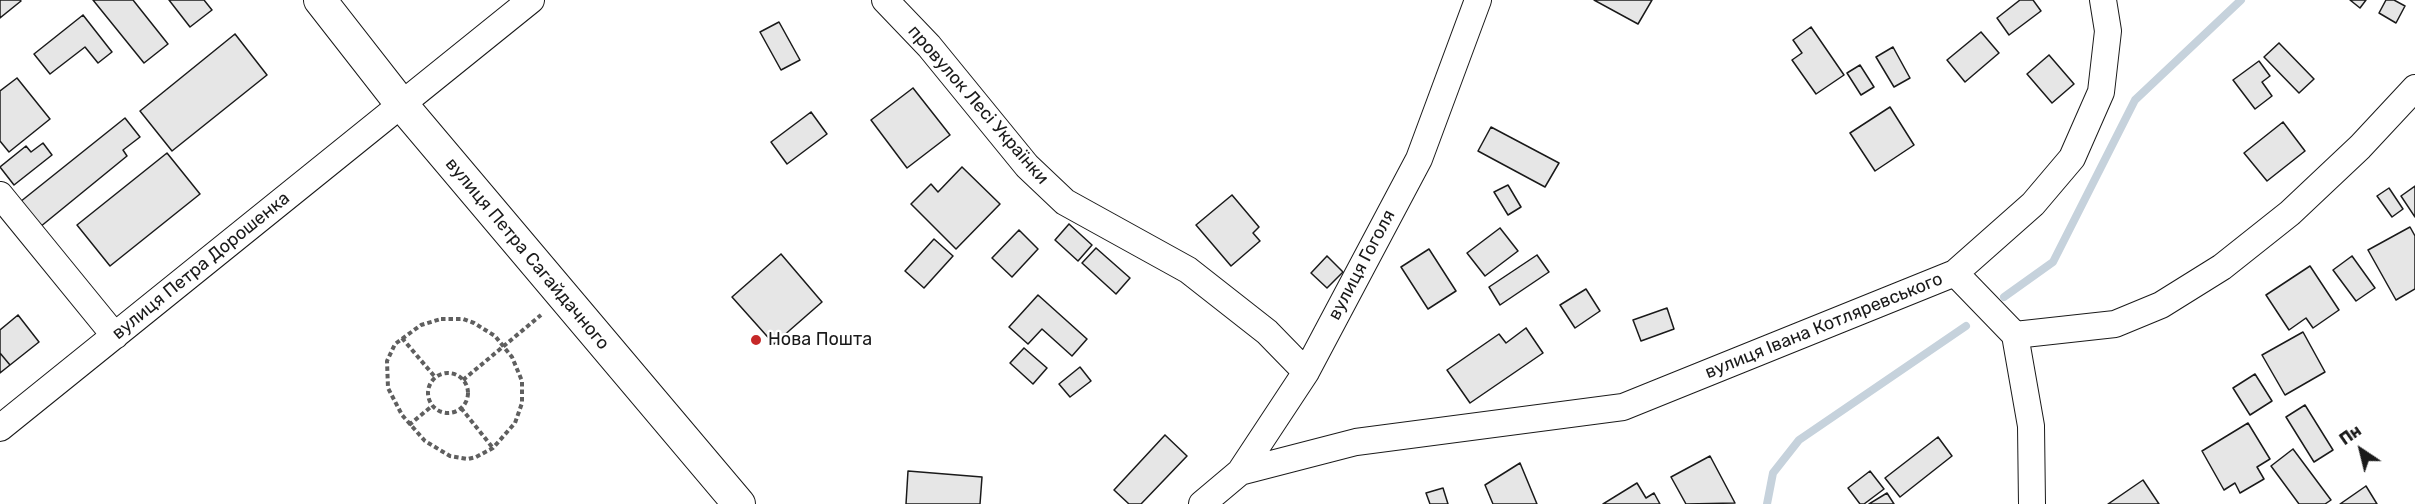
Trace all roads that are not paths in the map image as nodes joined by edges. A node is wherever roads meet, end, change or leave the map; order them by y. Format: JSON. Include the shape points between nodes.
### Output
{"nodes":[{"id":1,"x":320,"y":0,"type":"edge"},
{"id":2,"x":531,"y":0,"type":"edge"},
{"id":3,"x":885,"y":0,"type":"edge"},
{"id":4,"x":1479,"y":0,"type":"edge"},
{"id":5,"x":2103,"y":0,"type":"edge"},
{"id":6,"x":2415,"y":88,"type":"edge"},
{"id":7,"x":402,"y":105,"type":"junction"},
{"id":8,"x":0,"y":195,"type":"edge"},
{"id":9,"x":1955,"y":273,"type":"junction"},
{"id":10,"x":2015,"y":335,"type":"junction"},
{"id":11,"x":115,"y":336,"type":"junction"},
{"id":12,"x":1306,"y":372,"type":"junction"},
{"id":13,"x":0,"y":428,"type":"edge"},
{"id":14,"x":1240,"y":472,"type":"junction"},
{"id":15,"x":739,"y":504,"type":"edge"},
{"id":16,"x":1202,"y":504,"type":"edge"},
{"id":17,"x":2032,"y":504,"type":"edge"}],
"edges":[{"from":1,"to":7,"type":"street","name":"вулиця Петра Сагайдачного"},
{"from":2,"to":7,"type":"street","name":"вулиця Петра Дорошенка"},
{"from":3,"to":12,"type":"street","name":"провулок Лесі Українки","via":[[929,46],[1027,166],[1065,202],[1188,270],[1267,332]]},
{"from":4,"to":12,"type":"street","name":"вулиця Гоголя","via":[[1419,159]]},
{"from":5,"to":9,"type":"street","via":[[2108,31],[2101,92],[2072,158],[2033,204]]},
{"from":6,"to":10,"type":"street","via":[[2290,213],[2201,280],[2161,304],[2115,324]]},
{"from":7,"to":11,"type":"street","name":"вулиця Петра Дорошенка"},
{"from":7,"to":15,"type":"street","name":"вулиця Петра Сагайдачного"},
{"from":8,"to":11,"type":"street"},
{"from":9,"to":10,"type":"street","name":"вулиця Івана Котляревського"},
{"from":9,"to":14,"type":"street","name":"вулиця Івана Котляревського","via":[[1623,407],[1356,442]]},
{"from":10,"to":17,"type":"street","via":[[2031,426]]},
{"from":11,"to":13,"type":"street","name":"вулиця Петра Дорошенка"},
{"from":12,"to":14,"type":"street","name":"вулиця Гоголя"},
{"from":14,"to":16,"type":"street","name":"вулиця Гоголя"}]}
